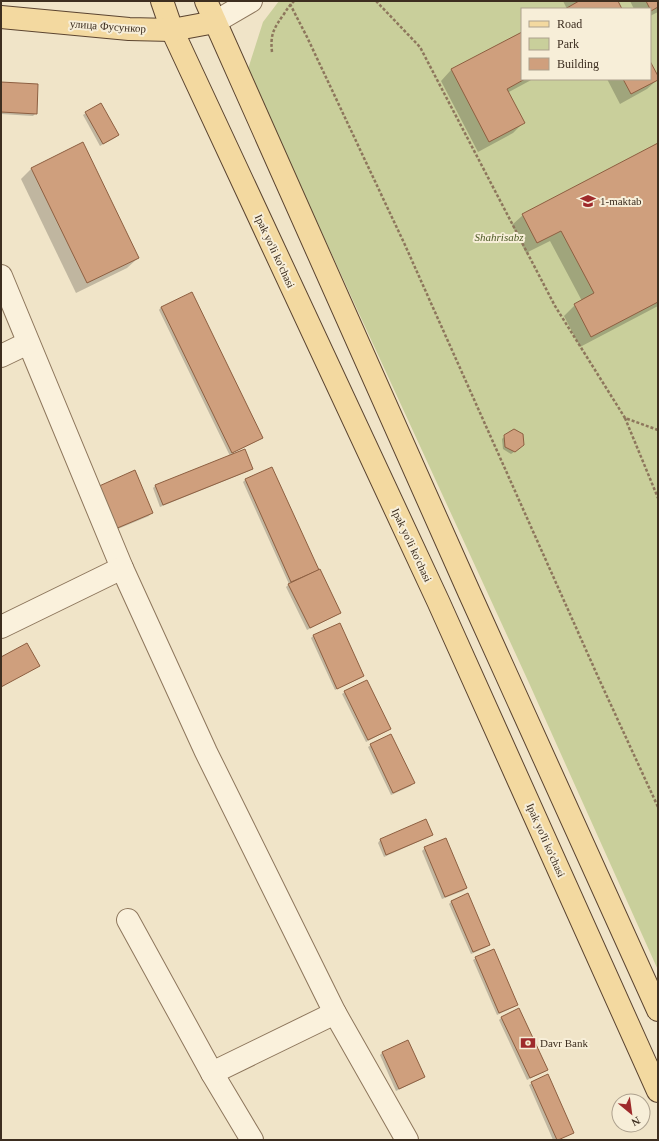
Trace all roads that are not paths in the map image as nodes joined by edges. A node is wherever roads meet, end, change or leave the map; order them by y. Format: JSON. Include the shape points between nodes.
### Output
{"nodes":[{"id":1,"x":162,"y":1,"type":"edge"},
{"id":2,"x":206,"y":1,"type":"edge"},
{"id":3,"x":251,"y":1,"type":"edge"},
{"id":4,"x":1,"y":17,"type":"edge"},
{"id":5,"x":215,"y":22,"type":"junction"},
{"id":6,"x":172,"y":30,"type":"junction"},
{"id":7,"x":1,"y":276,"type":"edge"},
{"id":8,"x":28,"y":343,"type":"junction"},
{"id":9,"x":1,"y":356,"type":"edge"},
{"id":10,"x":122,"y":568,"type":"junction"},
{"id":11,"x":1,"y":627,"type":"edge"},
{"id":12,"x":128,"y":920,"type":"dead end"},
{"id":13,"x":658,"y":1010,"type":"edge"},
{"id":14,"x":335,"y":1013,"type":"junction"},
{"id":15,"x":212,"y":1073,"type":"junction"},
{"id":16,"x":658,"y":1091,"type":"edge"},
{"id":17,"x":252,"y":1140,"type":"edge"},
{"id":18,"x":407,"y":1140,"type":"edge"}],
"edges":[{"from":1,"to":6,"type":"main road","name":"Ipak yo'li ko'chasi"},
{"from":2,"to":5,"type":"main road"},
{"from":3,"to":5,"type":"street"},
{"from":4,"to":6,"type":"main road","name":"улица Фусункор","via":[[129,29]]},
{"from":5,"to":6,"type":"main road","name":"улица Фусункор"},
{"from":5,"to":13,"type":"main road"},
{"from":6,"to":16,"type":"main road","name":"Ipak yo'li ko'chasi","via":[[438,601]]},
{"from":7,"to":8,"type":"street"},
{"from":8,"to":9,"type":"street"},
{"from":8,"to":10,"type":"street"},
{"from":10,"to":11,"type":"street"},
{"from":10,"to":14,"type":"street","via":[[210,759]]},
{"from":12,"to":15,"type":"street"},
{"from":14,"to":15,"type":"street"},
{"from":14,"to":18,"type":"street"},
{"from":15,"to":17,"type":"street"}]}
